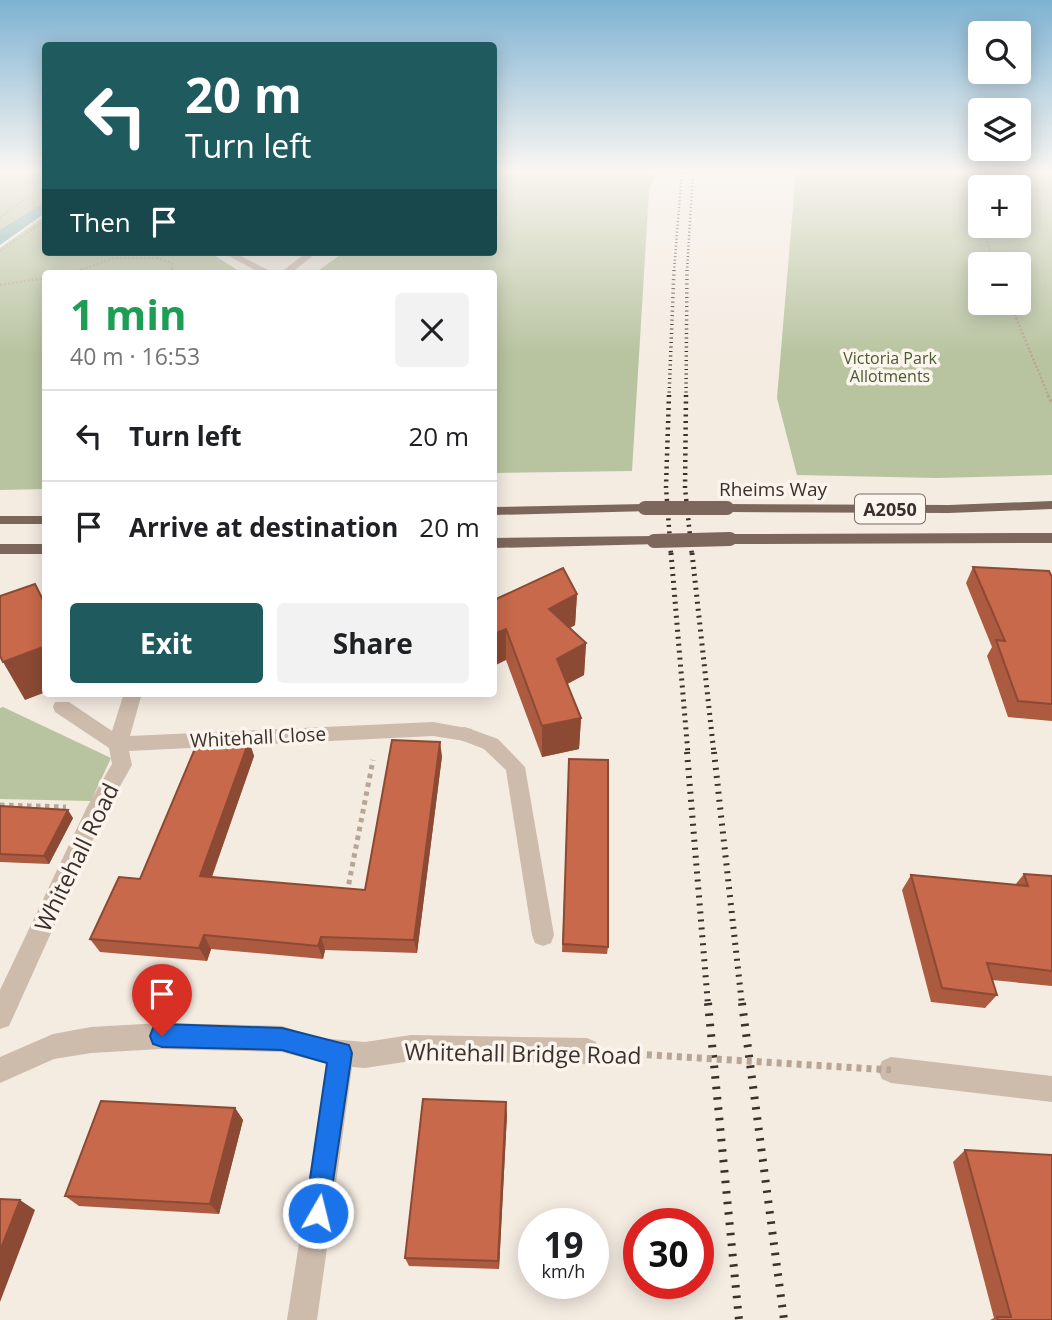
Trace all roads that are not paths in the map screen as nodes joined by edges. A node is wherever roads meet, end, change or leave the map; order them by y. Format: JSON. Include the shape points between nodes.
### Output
{"nodes":[{"id":1,"x":234,"y":256,"type":"edge"},
{"id":2,"x":308,"y":256,"type":"edge"},
{"id":3,"x":263,"y":270,"type":"edge"},
{"id":4,"x":289,"y":270,"type":"edge"},
{"id":5,"x":1052,"y":505,"type":"edge"},
{"id":6,"x":497,"y":511,"type":"edge"},
{"id":7,"x":0,"y":520,"type":"edge"},
{"id":8,"x":42,"y":520,"type":"edge"},
{"id":9,"x":1052,"y":538,"type":"edge"},
{"id":10,"x":497,"y":543,"type":"edge"},
{"id":11,"x":0,"y":549,"type":"edge"},
{"id":12,"x":42,"y":549,"type":"edge"},
{"id":13,"x":132,"y":697,"type":"edge"},
{"id":14,"x":62,"y":707,"type":"dead end"},
{"id":15,"x":118,"y":744,"type":"junction"},
{"id":16,"x":543,"y":935,"type":"dead end"},
{"id":17,"x":0,"y":1017,"type":"edge"},
{"id":18,"x":587,"y":1051,"type":"road end"},
{"id":19,"x":341,"y":1053,"type":"junction"},
{"id":20,"x":0,"y":1070,"type":"edge"},
{"id":21,"x":891,"y":1070,"type":"road end"},
{"id":22,"x":1052,"y":1089,"type":"edge"},
{"id":23,"x":302,"y":1320,"type":"edge"}],
"edges":[{"from":1,"to":3,"type":"street"},
{"from":2,"to":4,"type":"street"},
{"from":5,"to":6,"type":"main road","name":"Rheims Way","number":"A2050","bridge":true},
{"from":7,"to":8,"type":"main road"},
{"from":9,"to":10,"type":"main road","number":"A2050","bridge":true},
{"from":11,"to":12,"type":"main road"},
{"from":13,"to":15,"type":"street","name":"Whitehall Road"},
{"from":14,"to":15,"type":"street"},
{"from":15,"to":16,"type":"street","name":"Whitehall Close","via":[[433,729],[491,744],[515,767]]},
{"from":15,"to":17,"type":"street","name":"Whitehall Road","via":[[122,765],[97,807]]},
{"from":18,"to":19,"type":"street","name":"Whitehall Bridge Road","via":[[411,1048],[365,1055]]},
{"from":19,"to":20,"type":"street","name":"Whitehall Bridge Road","via":[[282,1039],[162,1036],[53,1047]]},
{"from":19,"to":23,"type":"street"},
{"from":21,"to":22,"type":"street"}]}
